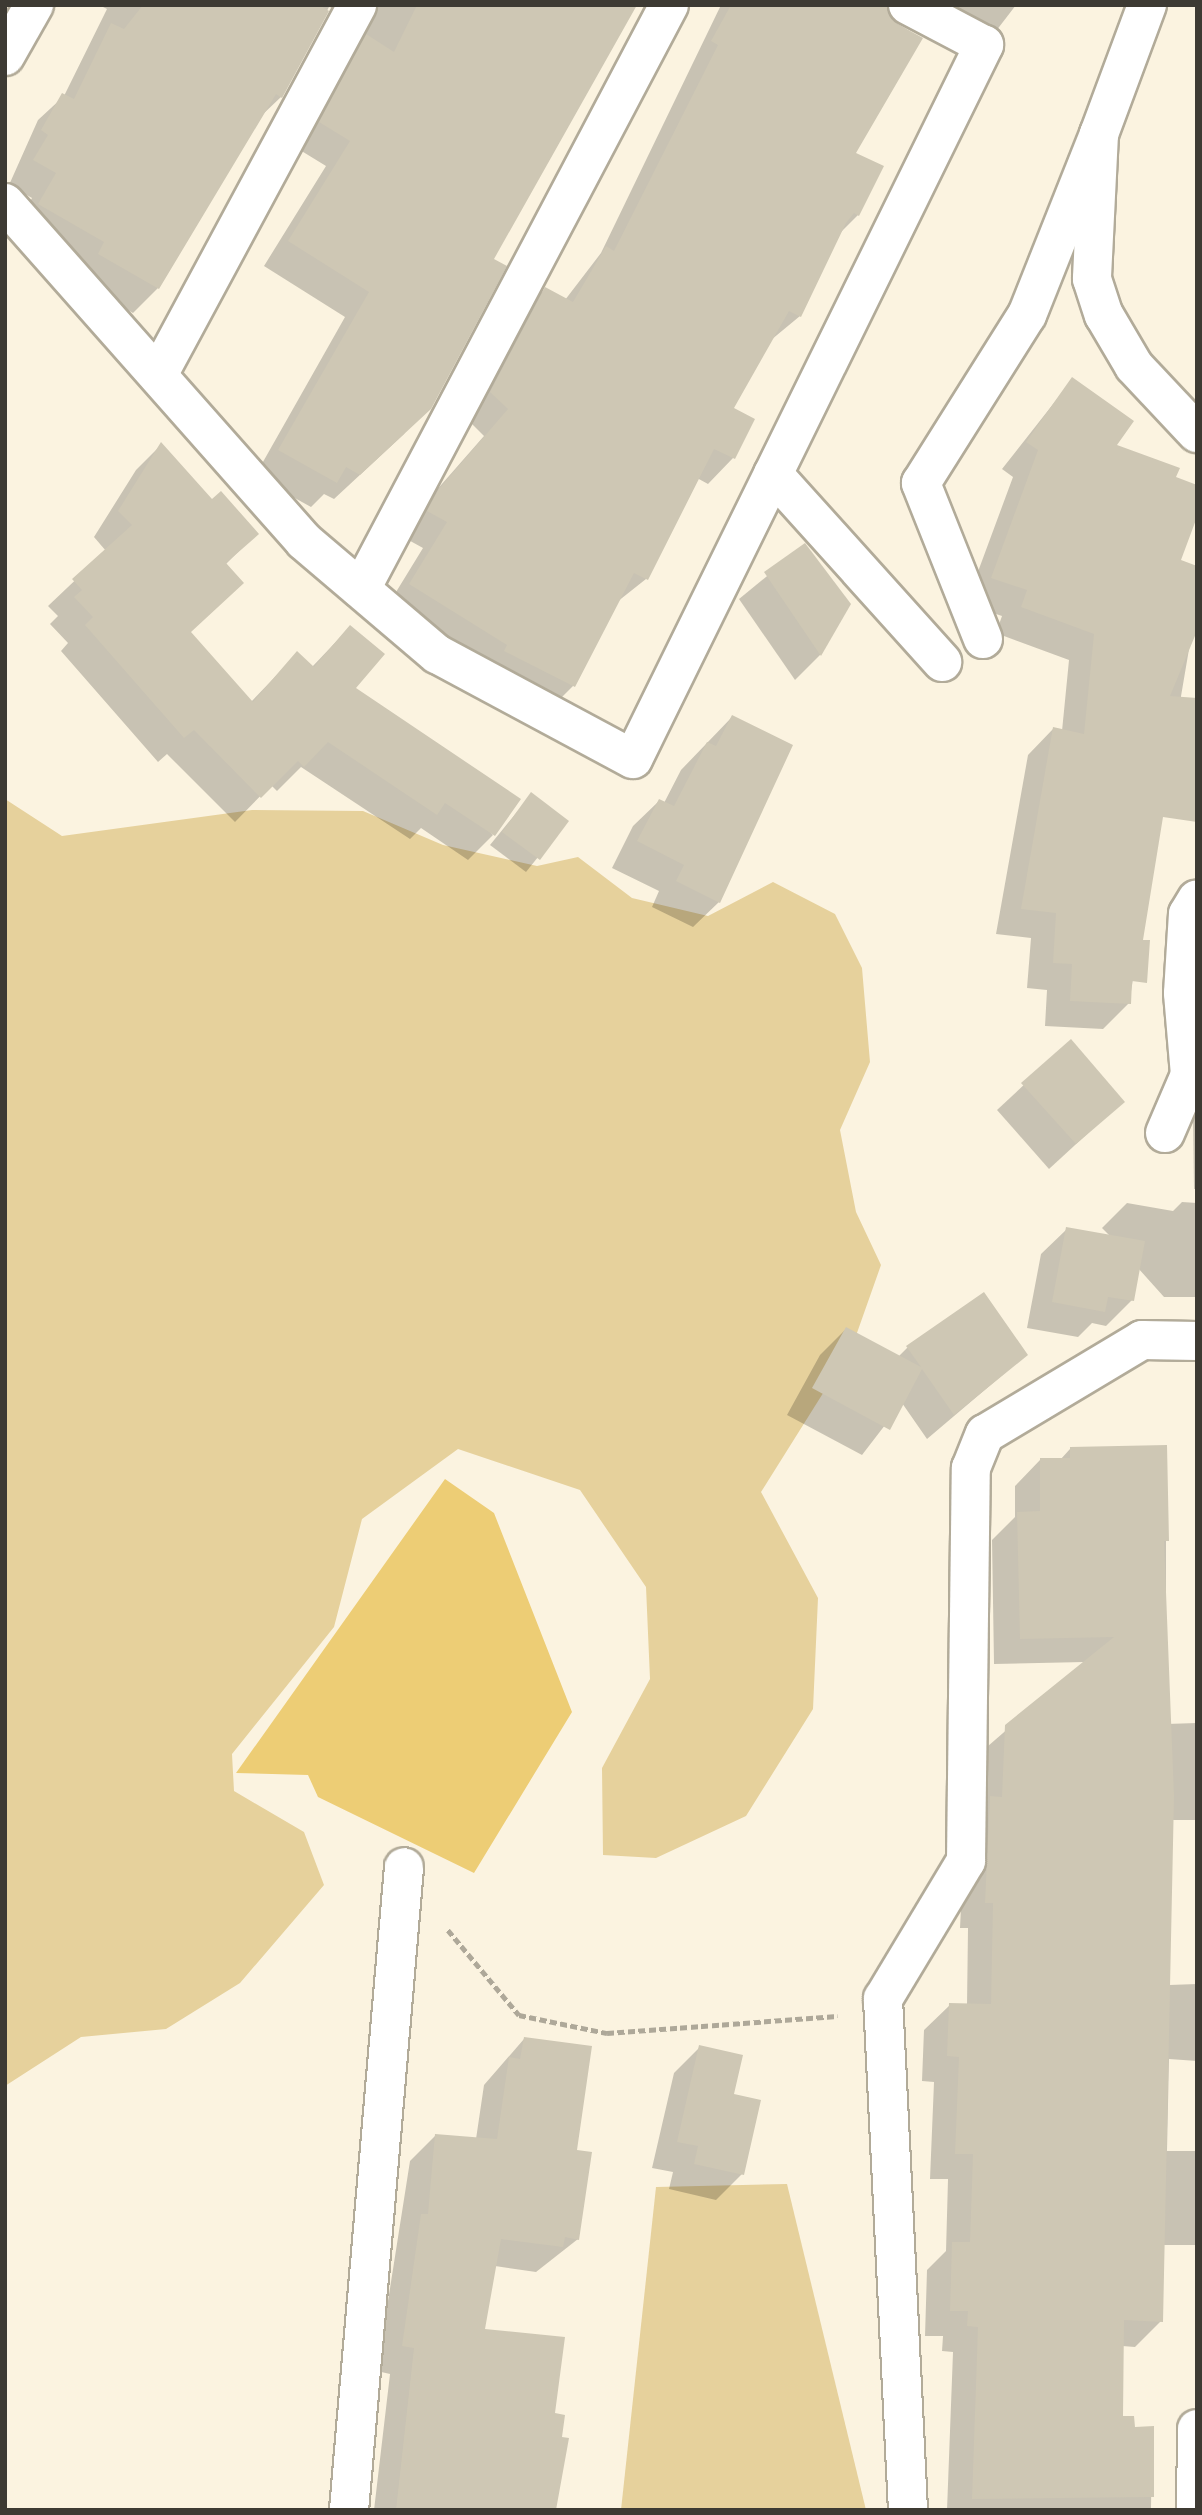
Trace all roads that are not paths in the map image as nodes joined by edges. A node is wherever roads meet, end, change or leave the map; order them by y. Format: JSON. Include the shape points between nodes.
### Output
{"nodes":[{"id":1,"x":33,"y":5,"type":"edge"},
{"id":2,"x":357,"y":5,"type":"edge"},
{"id":3,"x":669,"y":5,"type":"edge"},
{"id":4,"x":908,"y":5,"type":"edge"},
{"id":5,"x":1147,"y":5,"type":"edge"},
{"id":6,"x":5,"y":56,"type":"edge"},
{"id":7,"x":1099,"y":134,"type":"junction"},
{"id":8,"x":5,"y":202,"type":"edge"},
{"id":9,"x":158,"y":375,"type":"junction"},
{"id":10,"x":1197,"y":433,"type":"edge"},
{"id":11,"x":773,"y":474,"type":"junction"},
{"id":12,"x":361,"y":589,"type":"junction"},
{"id":13,"x":984,"y":639,"type":"dead end"},
{"id":14,"x":942,"y":662,"type":"dead end"},
{"id":15,"x":1197,"y":899,"type":"edge"},
{"id":16,"x":1165,"y":1133,"type":"dead end"},
{"id":17,"x":1197,"y":1340,"type":"edge"},
{"id":18,"x":404,"y":1867,"type":"dead end"},
{"id":19,"x":1197,"y":2429,"type":"edge"},
{"id":20,"x":349,"y":2510,"type":"edge"},
{"id":21,"x":908,"y":2510,"type":"edge"},
{"id":22,"x":1196,"y":2510,"type":"edge"}],
"edges":[{"from":1,"to":6,"type":"street"},
{"from":2,"to":9,"type":"street"},
{"from":3,"to":12,"type":"street"},
{"from":4,"to":11,"type":"street","via":[[984,45]]},
{"from":5,"to":7,"type":"street"},
{"from":7,"to":10,"type":"street","via":[[1092,279],[1104,315],[1134,366]]},
{"from":7,"to":13,"type":"street","via":[[1027,315],[921,483]]},
{"from":8,"to":9,"type":"street"},
{"from":9,"to":12,"type":"street","via":[[304,541]]},
{"from":11,"to":12,"type":"street","via":[[633,759],[437,654]]},
{"from":11,"to":14,"type":"street"},
{"from":15,"to":16,"type":"street","via":[[1188,914],[1184,993],[1190,1075]]},
{"from":17,"to":21,"type":"street","via":[[1142,1340],[985,1434],[971,1468],[966,1861],[883,1999]]},
{"from":18,"to":20,"type":"street"},
{"from":19,"to":22,"type":"street"}]}
